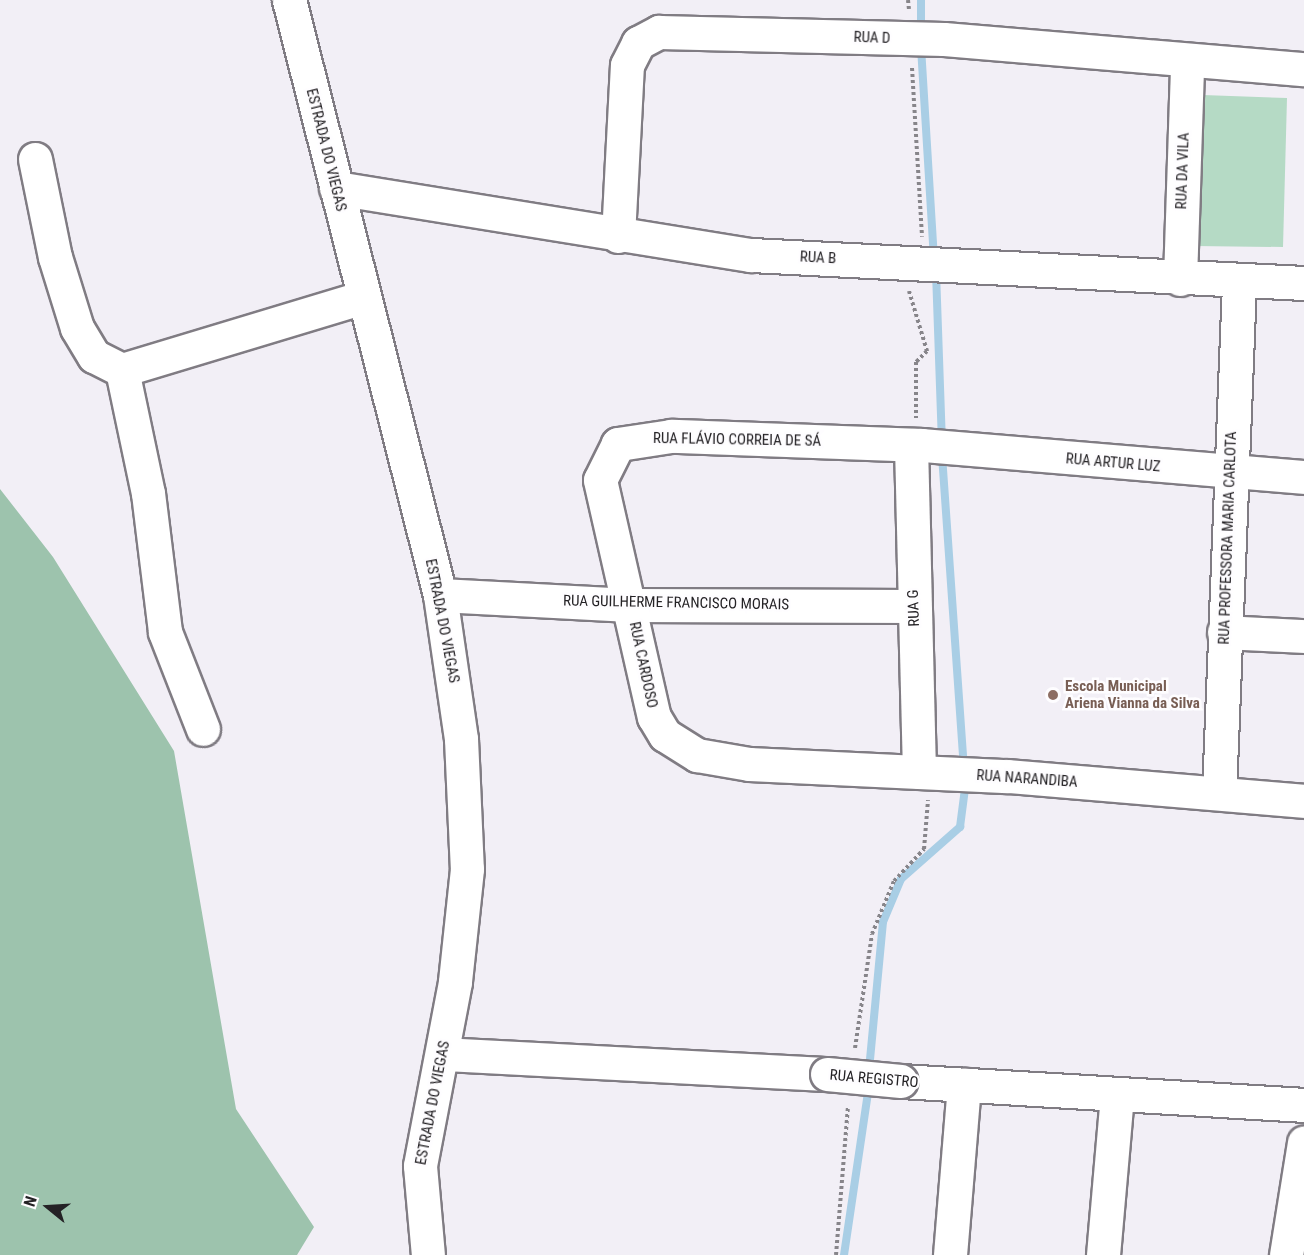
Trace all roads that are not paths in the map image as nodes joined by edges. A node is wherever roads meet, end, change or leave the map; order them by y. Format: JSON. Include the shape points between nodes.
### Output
{"nodes":[{"id":1,"x":289,"y":0,"type":"edge"},
{"id":2,"x":1187,"y":63,"type":"junction"},
{"id":3,"x":1304,"y":69,"type":"edge"},
{"id":4,"x":35,"y":159,"type":"dead end"},
{"id":5,"x":336,"y":188,"type":"junction"},
{"id":6,"x":618,"y":236,"type":"junction"},
{"id":7,"x":1180,"y":279,"type":"junction"},
{"id":8,"x":1304,"y":283,"type":"edge"},
{"id":9,"x":1239,"y":284,"type":"junction"},
{"id":10,"x":360,"y":298,"type":"junction"},
{"id":11,"x":123,"y":370,"type":"junction"},
{"id":12,"x":916,"y":445,"type":"junction"},
{"id":13,"x":1231,"y":474,"type":"junction"},
{"id":14,"x":1304,"y":477,"type":"edge"},
{"id":15,"x":603,"y":505,"type":"joint"},
{"id":16,"x":440,"y":596,"type":"junction"},
{"id":17,"x":630,"y":605,"type":"junction"},
{"id":18,"x":914,"y":606,"type":"junction"},
{"id":19,"x":1224,"y":632,"type":"junction"},
{"id":20,"x":1304,"y":636,"type":"edge"},
{"id":21,"x":203,"y":729,"type":"dead end"},
{"id":22,"x":749,"y":764,"type":"joint"},
{"id":23,"x":934,"y":773,"type":"junction"},
{"id":24,"x":1219,"y":793,"type":"junction"},
{"id":25,"x":1304,"y":801,"type":"edge"},
{"id":26,"x":443,"y":1054,"type":"junction"},
{"id":27,"x":964,"y":1086,"type":"junction"},
{"id":28,"x":1117,"y":1096,"type":"junction"},
{"id":29,"x":1304,"y":1105,"type":"edge"},
{"id":30,"x":1304,"y":1142,"type":"edge"},
{"id":31,"x":428,"y":1255,"type":"edge"},
{"id":32,"x":950,"y":1255,"type":"edge"},
{"id":33,"x":1102,"y":1255,"type":"edge"},
{"id":34,"x":1286,"y":1255,"type":"edge"}],
"edges":[{"from":1,"to":5,"type":"street","name":"ESTRADA DO VIEGAS"},
{"from":2,"to":3,"type":"street","name":"RUA D"},
{"from":2,"to":6,"type":"street","name":"RUA D","via":[[923,40],[674,31],[647,36],[633,51],[625,80]]},
{"from":2,"to":7,"type":"street","name":"RUA DA VILA"},
{"from":4,"to":11,"type":"street","via":[[54,257],[77,328],[94,356]]},
{"from":5,"to":6,"type":"street","name":"RUA B"},
{"from":5,"to":10,"type":"street","name":"ESTRADA DO VIEGAS"},
{"from":6,"to":7,"type":"street","name":"RUA B","via":[[751,255]]},
{"from":7,"to":9,"type":"street","name":"RUA B"},
{"from":8,"to":9,"type":"street","name":"RUA B"},
{"from":9,"to":13,"type":"street","name":"RUA PROFESSORA MARIA CARLOTA"},
{"from":10,"to":11,"type":"street"},
{"from":10,"to":16,"type":"street","name":"ESTRADA DO VIEGAS"},
{"from":11,"to":21,"type":"street","via":[[146,483],[165,632]]},
{"from":12,"to":13,"type":"street","name":"RUA ARTUR LUZ"},
{"from":12,"to":15,"type":"street","name":"RUA FLÁVIO CORREIA DE SÁ","via":[[637,438],[609,453],[600,480]]},
{"from":12,"to":18,"type":"street","name":"RUA G"},
{"from":13,"to":14,"type":"street","name":"RUA ARTUR LUZ"},
{"from":13,"to":19,"type":"street","name":"RUA PROFESSORA MARIA CARLOTA"},
{"from":15,"to":17,"type":"street","name":"RUA CARDOSO"},
{"from":16,"to":17,"type":"street","name":"RUA GUILHERME FRANCISCO MORAIS"},
{"from":16,"to":26,"type":"street","name":"ESTRADA DO VIEGAS","via":[[461,739],[466,868]]},
{"from":17,"to":18,"type":"street","name":"RUA GUILHERME FRANCISCO MORAIS"},
{"from":17,"to":22,"type":"street","name":"RUA CARDOSO","via":[[654,717],[665,735],[697,755]]},
{"from":18,"to":23,"type":"street","name":"RUA G"},
{"from":19,"to":20,"type":"street"},
{"from":19,"to":24,"type":"street","name":"RUA PROFESSORA MARIA CARLOTA"},
{"from":22,"to":23,"type":"street","name":"RUA NARANDIBA"},
{"from":23,"to":24,"type":"street","name":"RUA NARANDIBA"},
{"from":24,"to":25,"type":"street","name":"RUA NARANDIBA"},
{"from":26,"to":27,"type":"street","name":"RUA REGISTRO","bridge":true,"via":[[840,1067],[901,1081]]},
{"from":26,"to":31,"type":"street","name":"ESTRADA DO VIEGAS","via":[[420,1166]]},
{"from":27,"to":28,"type":"street","name":"RUA REGISTRO"},
{"from":27,"to":32,"type":"street"},
{"from":28,"to":29,"type":"street","name":"RUA REGISTRO"},
{"from":28,"to":33,"type":"street"},
{"from":30,"to":34,"type":"street"}]}
